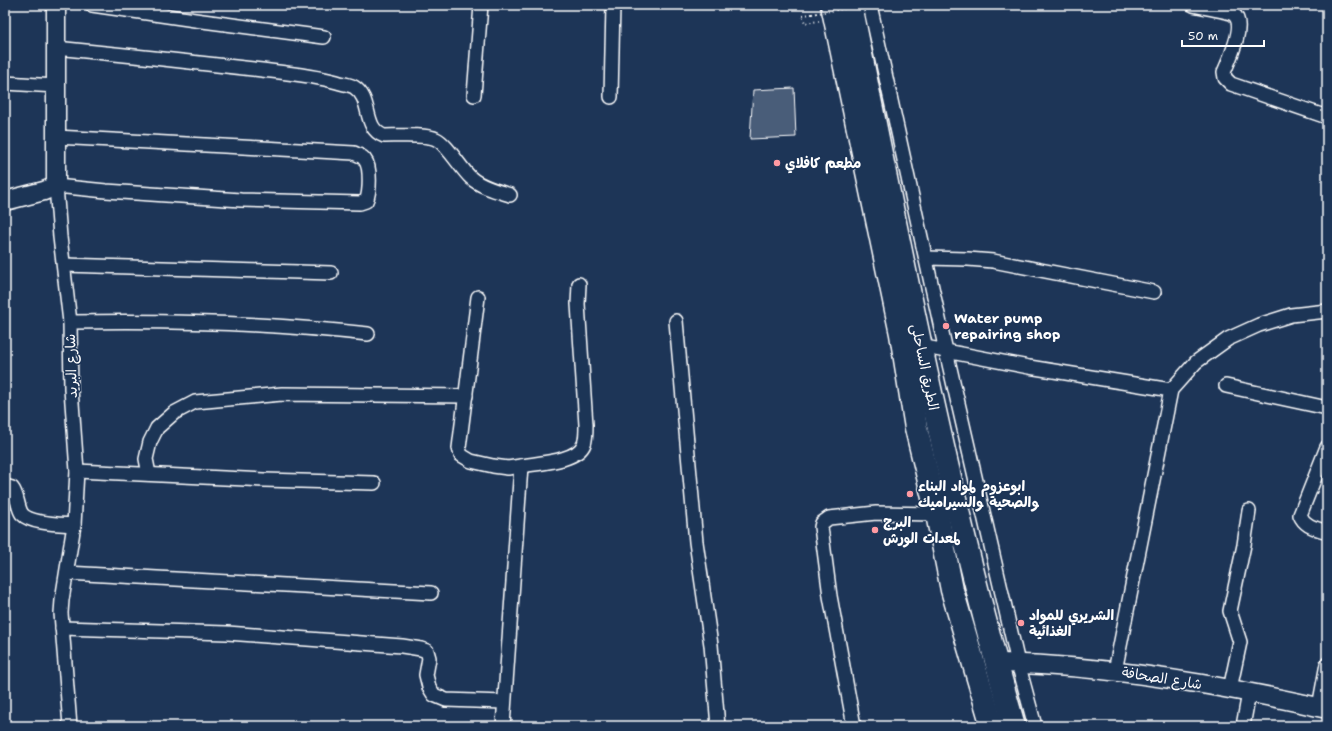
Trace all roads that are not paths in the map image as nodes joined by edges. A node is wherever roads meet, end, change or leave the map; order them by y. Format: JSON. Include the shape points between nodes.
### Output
{"nodes":[{"id":1,"x":56,"y":5,"type":"edge"},
{"id":2,"x":92,"y":5,"type":"edge"},
{"id":3,"x":481,"y":5,"type":"edge"},
{"id":4,"x":613,"y":5,"type":"edge"},
{"id":5,"x":832,"y":5,"type":"edge"},
{"id":6,"x":851,"y":5,"type":"edge"},
{"id":7,"x":870,"y":5,"type":"edge"},
{"id":8,"x":1193,"y":5,"type":"edge"},
{"id":9,"x":324,"y":37,"type":"dead end"},
{"id":10,"x":56,"y":48,"type":"junction"},
{"id":11,"x":5,"y":83,"type":"edge"},
{"id":12,"x":56,"y":86,"type":"junction"},
{"id":13,"x":474,"y":95,"type":"dead end"},
{"id":14,"x":611,"y":97,"type":"dead end"},
{"id":15,"x":1327,"y":117,"type":"edge"},
{"id":16,"x":56,"y":137,"type":"junction"},
{"id":17,"x":56,"y":186,"type":"junction"},
{"id":18,"x":510,"y":195,"type":"dead end"},
{"id":19,"x":5,"y":201,"type":"edge"},
{"id":20,"x":926,"y":258,"type":"junction"},
{"id":21,"x":64,"y":265,"type":"junction"},
{"id":22,"x":331,"y":273,"type":"dead end"},
{"id":23,"x":578,"y":284,"type":"dead end"},
{"id":24,"x":1154,"y":292,"type":"dead end"},
{"id":25,"x":478,"y":297,"type":"dead end"},
{"id":26,"x":1327,"y":311,"type":"edge"},
{"id":27,"x":676,"y":321,"type":"dead end"},
{"id":28,"x":70,"y":322,"type":"junction"},
{"id":29,"x":368,"y":334,"type":"dead end"},
{"id":30,"x":920,"y":346,"type":"junction"},
{"id":31,"x":946,"y":350,"type":"junction"},
{"id":32,"x":1226,"y":386,"type":"dead end"},
{"id":33,"x":1171,"y":390,"type":"junction"},
{"id":34,"x":466,"y":396,"type":"junction"},
{"id":35,"x":1327,"y":408,"type":"edge"},
{"id":36,"x":1327,"y":447,"type":"edge"},
{"id":37,"x":521,"y":466,"type":"junction"},
{"id":38,"x":77,"y":470,"type":"junction"},
{"id":39,"x":149,"y":474,"type":"junction"},
{"id":40,"x":374,"y":483,"type":"dead end"},
{"id":41,"x":5,"y":486,"type":"edge"},
{"id":42,"x":1249,"y":511,"type":"dead end"},
{"id":43,"x":937,"y":514,"type":"junction"},
{"id":44,"x":74,"y":525,"type":"junction"},
{"id":45,"x":1327,"y":532,"type":"edge"},
{"id":46,"x":67,"y":573,"type":"junction"},
{"id":47,"x":431,"y":593,"type":"dead end"},
{"id":48,"x":62,"y":628,"type":"junction"},
{"id":49,"x":996,"y":663,"type":"junction"},
{"id":50,"x":1018,"y":663,"type":"junction"},
{"id":51,"x":1327,"y":664,"type":"edge"},
{"id":52,"x":1115,"y":671,"type":"junction"},
{"id":53,"x":1230,"y":689,"type":"junction"},
{"id":54,"x":1249,"y":693,"type":"junction"},
{"id":55,"x":504,"y":702,"type":"junction"},
{"id":56,"x":1323,"y":708,"type":"edge"},
{"id":57,"x":70,"y":726,"type":"edge"},
{"id":58,"x":503,"y":726,"type":"edge"},
{"id":59,"x":718,"y":726,"type":"edge"},
{"id":60,"x":854,"y":726,"type":"edge"},
{"id":61,"x":992,"y":726,"type":"edge"},
{"id":62,"x":1014,"y":726,"type":"edge"},
{"id":63,"x":1035,"y":726,"type":"edge"},
{"id":64,"x":1243,"y":726,"type":"edge"}],
"edges":[{"from":1,"to":10,"type":"street","name":"شارع البريد"},
{"from":2,"to":9,"type":"street"},
{"from":3,"to":13,"type":"street"},
{"from":4,"to":14,"type":"street"},
{"from":5,"to":43,"type":"highway","name":"الطريق الساحلى","via":[[901,334],[916,428]]},
{"from":6,"to":30,"type":"highway","name":"الطريق الساحلى"},
{"from":7,"to":20,"type":"street"},
{"from":8,"to":15,"type":"street","via":[[1233,14],[1238,20],[1239,28],[1224,72],[1225,78],[1231,84]]},
{"from":10,"to":12,"type":"street","name":"شارع البريد"},
{"from":10,"to":18,"type":"street","via":[[312,76],[354,87],[362,95],[371,123],[378,134],[436,139],[472,179]]},
{"from":11,"to":12,"type":"street"},
{"from":12,"to":16,"type":"street","name":"شارع البريد"},
{"from":16,"to":17,"type":"street","name":"شارع البريد"},
{"from":16,"to":17,"type":"street","via":[[354,153],[367,161],[369,196],[366,201],[360,203],[242,200]]},
{"from":17,"to":19,"type":"street"},
{"from":17,"to":21,"type":"street","name":"شارع البريد"},
{"from":20,"to":24,"type":"street","via":[[992,261]]},
{"from":20,"to":31,"type":"street"},
{"from":21,"to":22,"type":"street"},
{"from":21,"to":28,"type":"street","name":"شارع البريد"},
{"from":23,"to":37,"type":"street","via":[[586,425],[584,445],[574,455],[557,461]]},
{"from":25,"to":34,"type":"street"},
{"from":26,"to":33,"type":"street","via":[[1291,315],[1228,339],[1196,362]]},
{"from":27,"to":59,"type":"street","via":[[696,542],[711,645]]},
{"from":28,"to":29,"type":"street","via":[[126,321],[309,328]]},
{"from":28,"to":38,"type":"street","name":"شارع البريد"},
{"from":30,"to":31,"type":"street"},
{"from":30,"to":49,"type":"highway","name":"الطريق الساحلى","via":[[957,512]]},
{"from":31,"to":33,"type":"street","via":[[1029,367]]},
{"from":31,"to":50,"type":"street"},
{"from":32,"to":35,"type":"street"},
{"from":33,"to":52,"type":"street"},
{"from":34,"to":37,"type":"street","via":[[459,448],[461,455],[471,461],[493,466]]},
{"from":34,"to":39,"type":"street","via":[[282,394],[195,402],[174,413],[157,428],[146,459]]},
{"from":36,"to":45,"type":"street","via":[[1300,515],[1303,522],[1309,526]]},
{"from":37,"to":55,"type":"street"},
{"from":38,"to":39,"type":"street"},
{"from":38,"to":44,"type":"street","name":"شارع البريد"},
{"from":39,"to":40,"type":"street"},
{"from":41,"to":44,"type":"street","via":[[15,492],[22,513],[27,518]]},
{"from":42,"to":53,"type":"street","via":[[1230,611],[1240,642]]},
{"from":43,"to":60,"type":"street","via":[[876,513],[829,518],[822,523],[830,596]]},
{"from":43,"to":61,"type":"highway","name":"الطريق الساحلى","via":[[952,590]]},
{"from":44,"to":46,"type":"street","name":"شارع البريد"},
{"from":46,"to":47,"type":"street"},
{"from":46,"to":48,"type":"street","name":"شارع البريد","via":[[62,600]]},
{"from":48,"to":55,"type":"street","via":[[227,633],[421,649],[427,651],[429,658],[426,675],[434,695],[446,700]]},
{"from":48,"to":57,"type":"street","name":"شارع البريد"},
{"from":49,"to":50,"type":"street","name":"شارع الصحافة"},
{"from":49,"to":62,"type":"highway","name":"الطريق الساحلى"},
{"from":50,"to":52,"type":"street","name":"شارع الصحافة"},
{"from":50,"to":63,"type":"street"},
{"from":51,"to":56,"type":"street"},
{"from":52,"to":53,"type":"street","name":"شارع الصحافة"},
{"from":53,"to":54,"type":"street","name":"شارع الصحافة"},
{"from":54,"to":56,"type":"street","name":"شارع الصحافة"},
{"from":54,"to":64,"type":"street"},
{"from":55,"to":58,"type":"street"}]}
